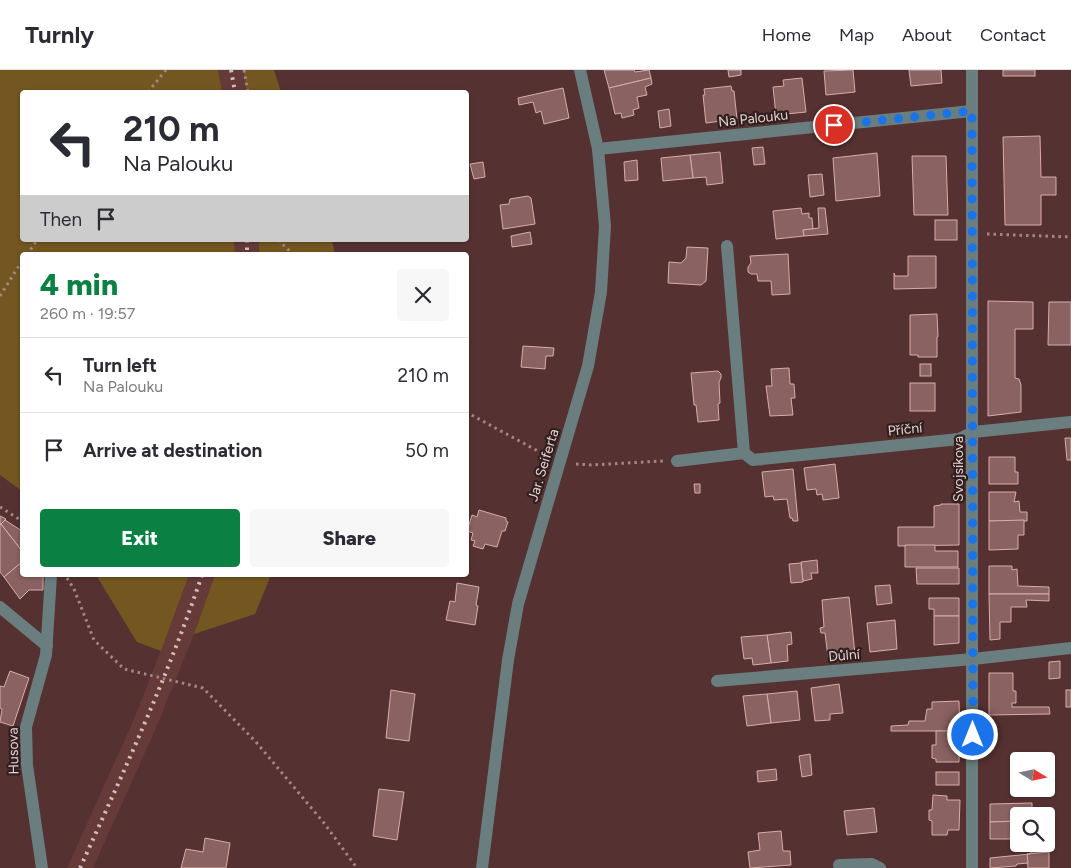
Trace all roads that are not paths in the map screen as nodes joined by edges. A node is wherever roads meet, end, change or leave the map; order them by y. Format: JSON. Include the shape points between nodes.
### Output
{"nodes":[{"id":1,"x":580,"y":70,"type":"edge"},
{"id":2,"x":972,"y":70,"type":"edge"},
{"id":3,"x":972,"y":111,"type":"junction"},
{"id":4,"x":598,"y":149,"type":"junction"},
{"id":5,"x":727,"y":246,"type":"dead end"},
{"id":6,"x":1071,"y":422,"type":"edge"},
{"id":7,"x":973,"y":432,"type":"junction"},
{"id":8,"x":744,"y":453,"type":"junction"},
{"id":9,"x":677,"y":461,"type":"dead end"},
{"id":10,"x":50,"y":577,"type":"edge"},
{"id":11,"x":0,"y":607,"type":"edge"},
{"id":12,"x":47,"y":646,"type":"junction"},
{"id":13,"x":1071,"y":648,"type":"edge"},
{"id":14,"x":973,"y":659,"type":"junction"},
{"id":15,"x":717,"y":681,"type":"dead end"},
{"id":16,"x":839,"y":866,"type":"dead end"},
{"id":17,"x":42,"y":868,"type":"edge"},
{"id":18,"x":482,"y":868,"type":"edge"},
{"id":19,"x":880,"y":868,"type":"edge"},
{"id":20,"x":972,"y":868,"type":"edge"}],
"edges":[{"from":1,"to":4,"type":"street","name":"Jar. Seiferta"},
{"from":2,"to":3,"type":"street","name":"Svojsíkova"},
{"from":3,"to":4,"type":"street","name":"Na Palouku"},
{"from":3,"to":7,"type":"street","name":"Svojsíkova"},
{"from":4,"to":18,"type":"street","name":"Jar. Seiferta","via":[[605,226],[602,292],[588,366],[518,604]]},
{"from":5,"to":8,"type":"street"},
{"from":6,"to":7,"type":"street","name":"Příční"},
{"from":7,"to":8,"type":"street","name":"Příční","via":[[959,439],[754,460]]},
{"from":7,"to":14,"type":"street","name":"Svojsíkova"},
{"from":8,"to":9,"type":"street","name":"Příční"},
{"from":10,"to":12,"type":"street","name":"Husova"},
{"from":11,"to":12,"type":"street"},
{"from":12,"to":17,"type":"street","name":"Husova","via":[[26,727],[27,765]]},
{"from":13,"to":14,"type":"street","name":"Důlní"},
{"from":14,"to":15,"type":"street","name":"Důlní"},
{"from":14,"to":20,"type":"street","name":"Svojsíkova"},
{"from":16,"to":19,"type":"street","via":[[872,864]]}]}
